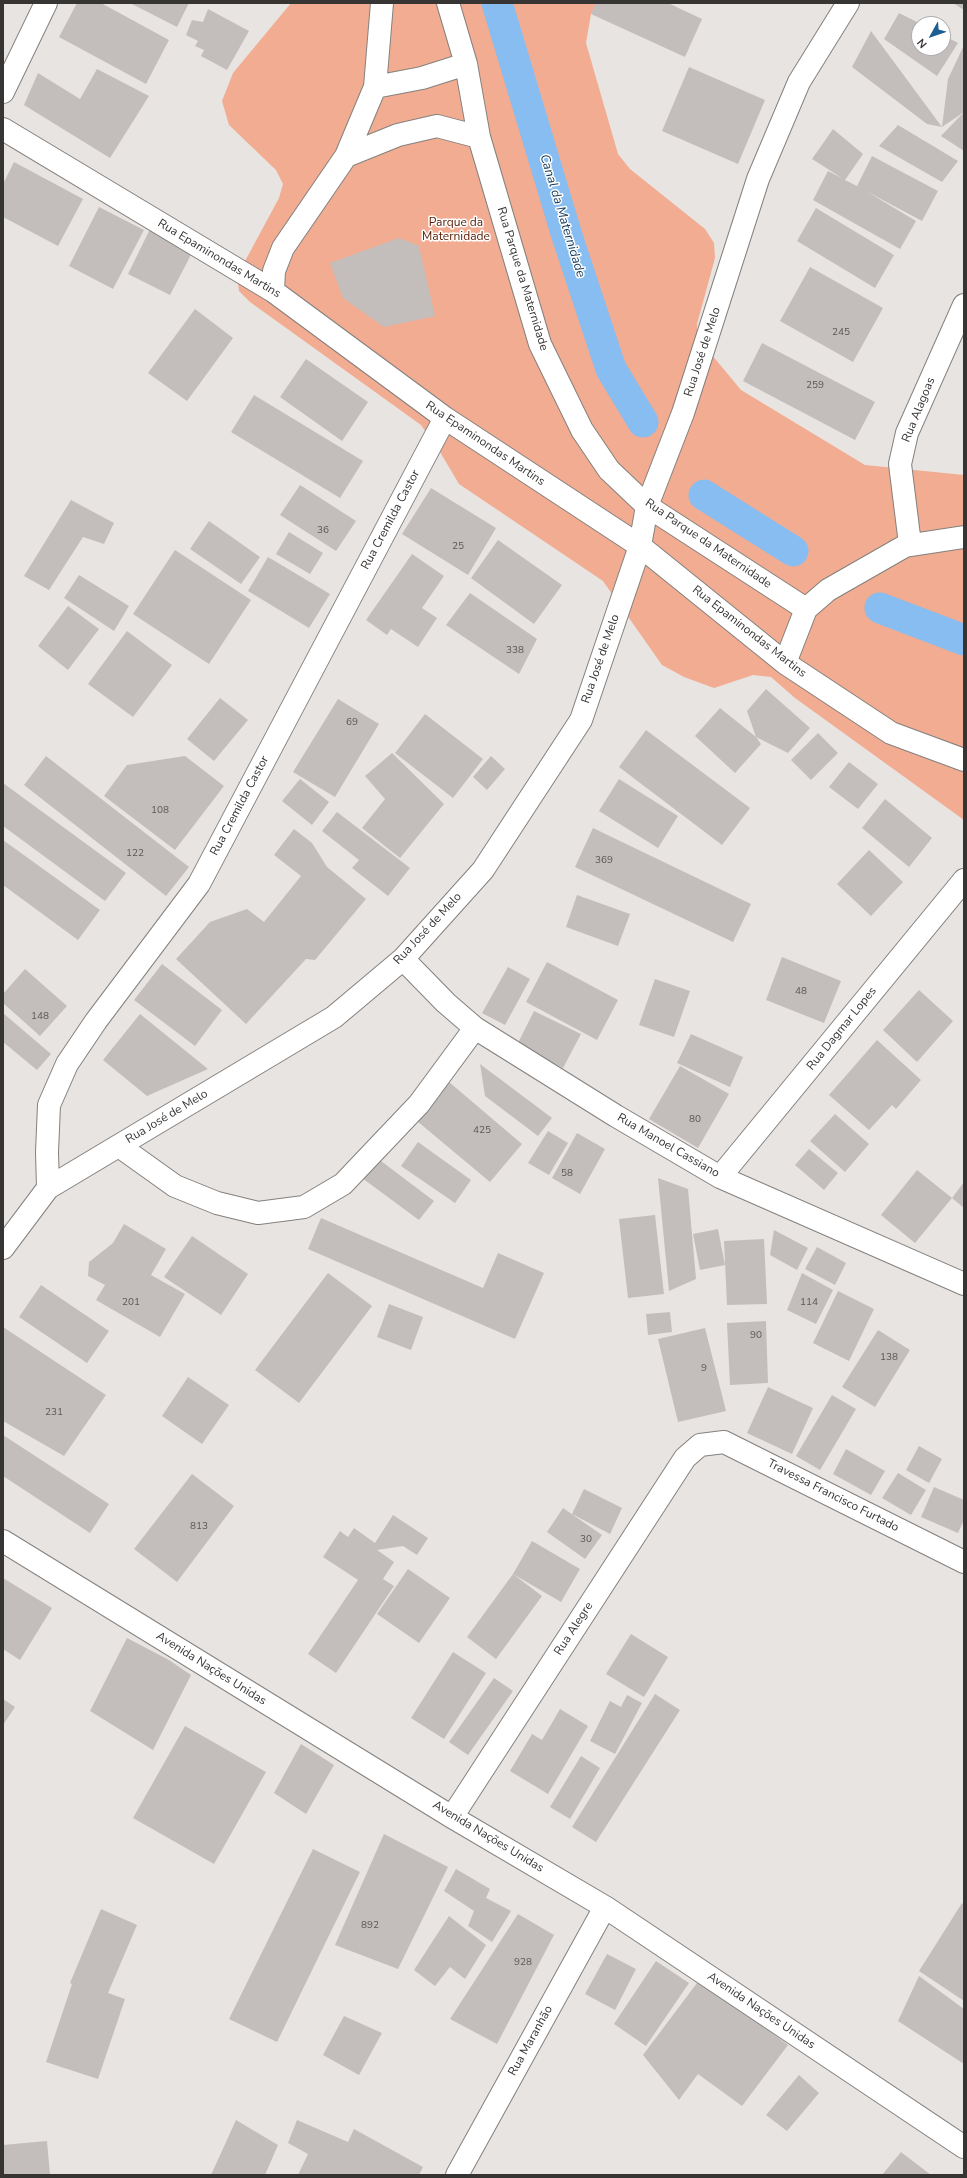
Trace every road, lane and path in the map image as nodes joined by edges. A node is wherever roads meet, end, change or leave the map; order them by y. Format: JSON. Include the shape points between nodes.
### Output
{"nodes":[{"id":1,"x":46,"y":3,"type":"edge"},
{"id":2,"x":382,"y":3,"type":"edge"},
{"id":3,"x":448,"y":3,"type":"edge"},
{"id":4,"x":848,"y":3,"type":"edge"},
{"id":5,"x":466,"y":64,"type":"junction"},
{"id":6,"x":375,"y":87,"type":"junction"},
{"id":7,"x":3,"y":92,"type":"edge"},
{"id":8,"x":3,"y":129,"type":"edge"},
{"id":9,"x":479,"y":137,"type":"junction"},
{"id":10,"x":346,"y":156,"type":"junction"},
{"id":11,"x":273,"y":291,"type":"junction"},
{"id":12,"x":964,"y":305,"type":"edge"},
{"id":13,"x":445,"y":418,"type":"junction"},
{"id":14,"x":648,"y":506,"type":"junction"},
{"id":15,"x":964,"y":537,"type":"edge"},
{"id":16,"x":910,"y":544,"type":"junction"},
{"id":17,"x":640,"y":546,"type":"junction"},
{"id":18,"x":806,"y":609,"type":"junction"},
{"id":19,"x":785,"y":663,"type":"junction"},
{"id":20,"x":964,"y":760,"type":"edge"},
{"id":21,"x":964,"y":880,"type":"edge"},
{"id":22,"x":403,"y":958,"type":"junction"},
{"id":23,"x":475,"y":1028,"type":"junction"},
{"id":24,"x":119,"y":1146,"type":"junction"},
{"id":25,"x":720,"y":1177,"type":"junction"},
{"id":26,"x":48,"y":1188,"type":"junction"},
{"id":27,"x":12,"y":1228,"type":"edge"},
{"id":28,"x":3,"y":1248,"type":"edge"},
{"id":29,"x":964,"y":1284,"type":"edge"},
{"id":30,"x":700,"y":1445,"type":"joint"},
{"id":31,"x":3,"y":1541,"type":"edge"},
{"id":32,"x":964,"y":1562,"type":"edge"},
{"id":33,"x":452,"y":1816,"type":"junction"},
{"id":34,"x":605,"y":1907,"type":"junction"},
{"id":35,"x":964,"y":2147,"type":"edge"},
{"id":36,"x":457,"y":2175,"type":"edge"}],
"edges":[{"from":1,"to":7,"type":"street"},
{"from":2,"to":6,"type":"street"},
{"from":3,"to":5,"type":"street","name":"Rua Parque da Maternidade"},
{"from":4,"to":14,"type":"street","name":"Rua José de Melo","via":[[799,82],[758,179],[683,413]]},
{"from":5,"to":6,"type":"street","via":[[422,78]]},
{"from":5,"to":9,"type":"street","name":"Rua Parque da Maternidade"},
{"from":6,"to":10,"type":"street"},
{"from":8,"to":11,"type":"street","name":"Rua Epaminondas Martins"},
{"from":9,"to":10,"type":"street","via":[[437,126],[398,135]]},
{"from":9,"to":14,"type":"street","name":"Rua Parque da Maternidade","via":[[540,344],[582,430],[609,470]]},
{"from":10,"to":11,"type":"street","via":[[283,248],[274,271]]},
{"from":11,"to":13,"type":"street","name":"Rua Epaminondas Martins"},
{"from":12,"to":16,"type":"street","name":"Rua Alagoas","via":[[907,433],[900,464]]},
{"from":13,"to":17,"type":"street","name":"Rua Epaminondas Martins"},
{"from":13,"to":26,"type":"street","name":"Rua Cremilda Castor","via":[[199,884],[96,1021],[68,1064],[49,1105]]},
{"from":14,"to":17,"type":"street","name":"Rua José de Melo"},
{"from":14,"to":18,"type":"street","name":"Rua Parque da Maternidade"},
{"from":15,"to":16,"type":"street"},
{"from":16,"to":18,"type":"street","via":[[828,590]]},
{"from":17,"to":19,"type":"street","name":"Rua Epaminondas Martins"},
{"from":17,"to":22,"type":"street","name":"Rua José de Melo","via":[[581,720],[483,870]]},
{"from":18,"to":19,"type":"street"},
{"from":19,"to":20,"type":"street","name":"Rua Epaminondas Martins","via":[[891,733]]},
{"from":21,"to":25,"type":"street","name":"Rua Dagmar Lopes"},
{"from":22,"to":23,"type":"street","name":"Rua Manoel Cassiano","via":[[446,1003]]},
{"from":22,"to":24,"type":"street","name":"Rua José de Melo","via":[[334,1017]]},
{"from":23,"to":24,"type":"street","name":"Rua José de Melo","via":[[419,1104],[343,1184],[304,1208],[258,1213],[217,1203],[175,1186]]},
{"from":23,"to":25,"type":"street","name":"Rua Manoel Cassiano"},
{"from":24,"to":26,"type":"street","name":"Rua José de Melo"},
{"from":25,"to":29,"type":"street","name":"Rua Manoel Cassiano"},
{"from":26,"to":27,"type":"street","name":"Rua José de Melo"},
{"from":27,"to":28,"type":"street","name":"Rua José de Melo"},
{"from":30,"to":32,"type":"street","name":"Travessa Francisco Furtado","via":[[724,1442]]},
{"from":30,"to":33,"type":"street","name":"Rua Alegre","via":[[685,1458]]},
{"from":31,"to":33,"type":"street","name":"Avenida Nações Unidas"},
{"from":33,"to":34,"type":"street","name":"Avenida Nações Unidas"},
{"from":34,"to":35,"type":"street","name":"Avenida Nações Unidas"},
{"from":34,"to":36,"type":"street","name":"Rua Maranhão"}]}
